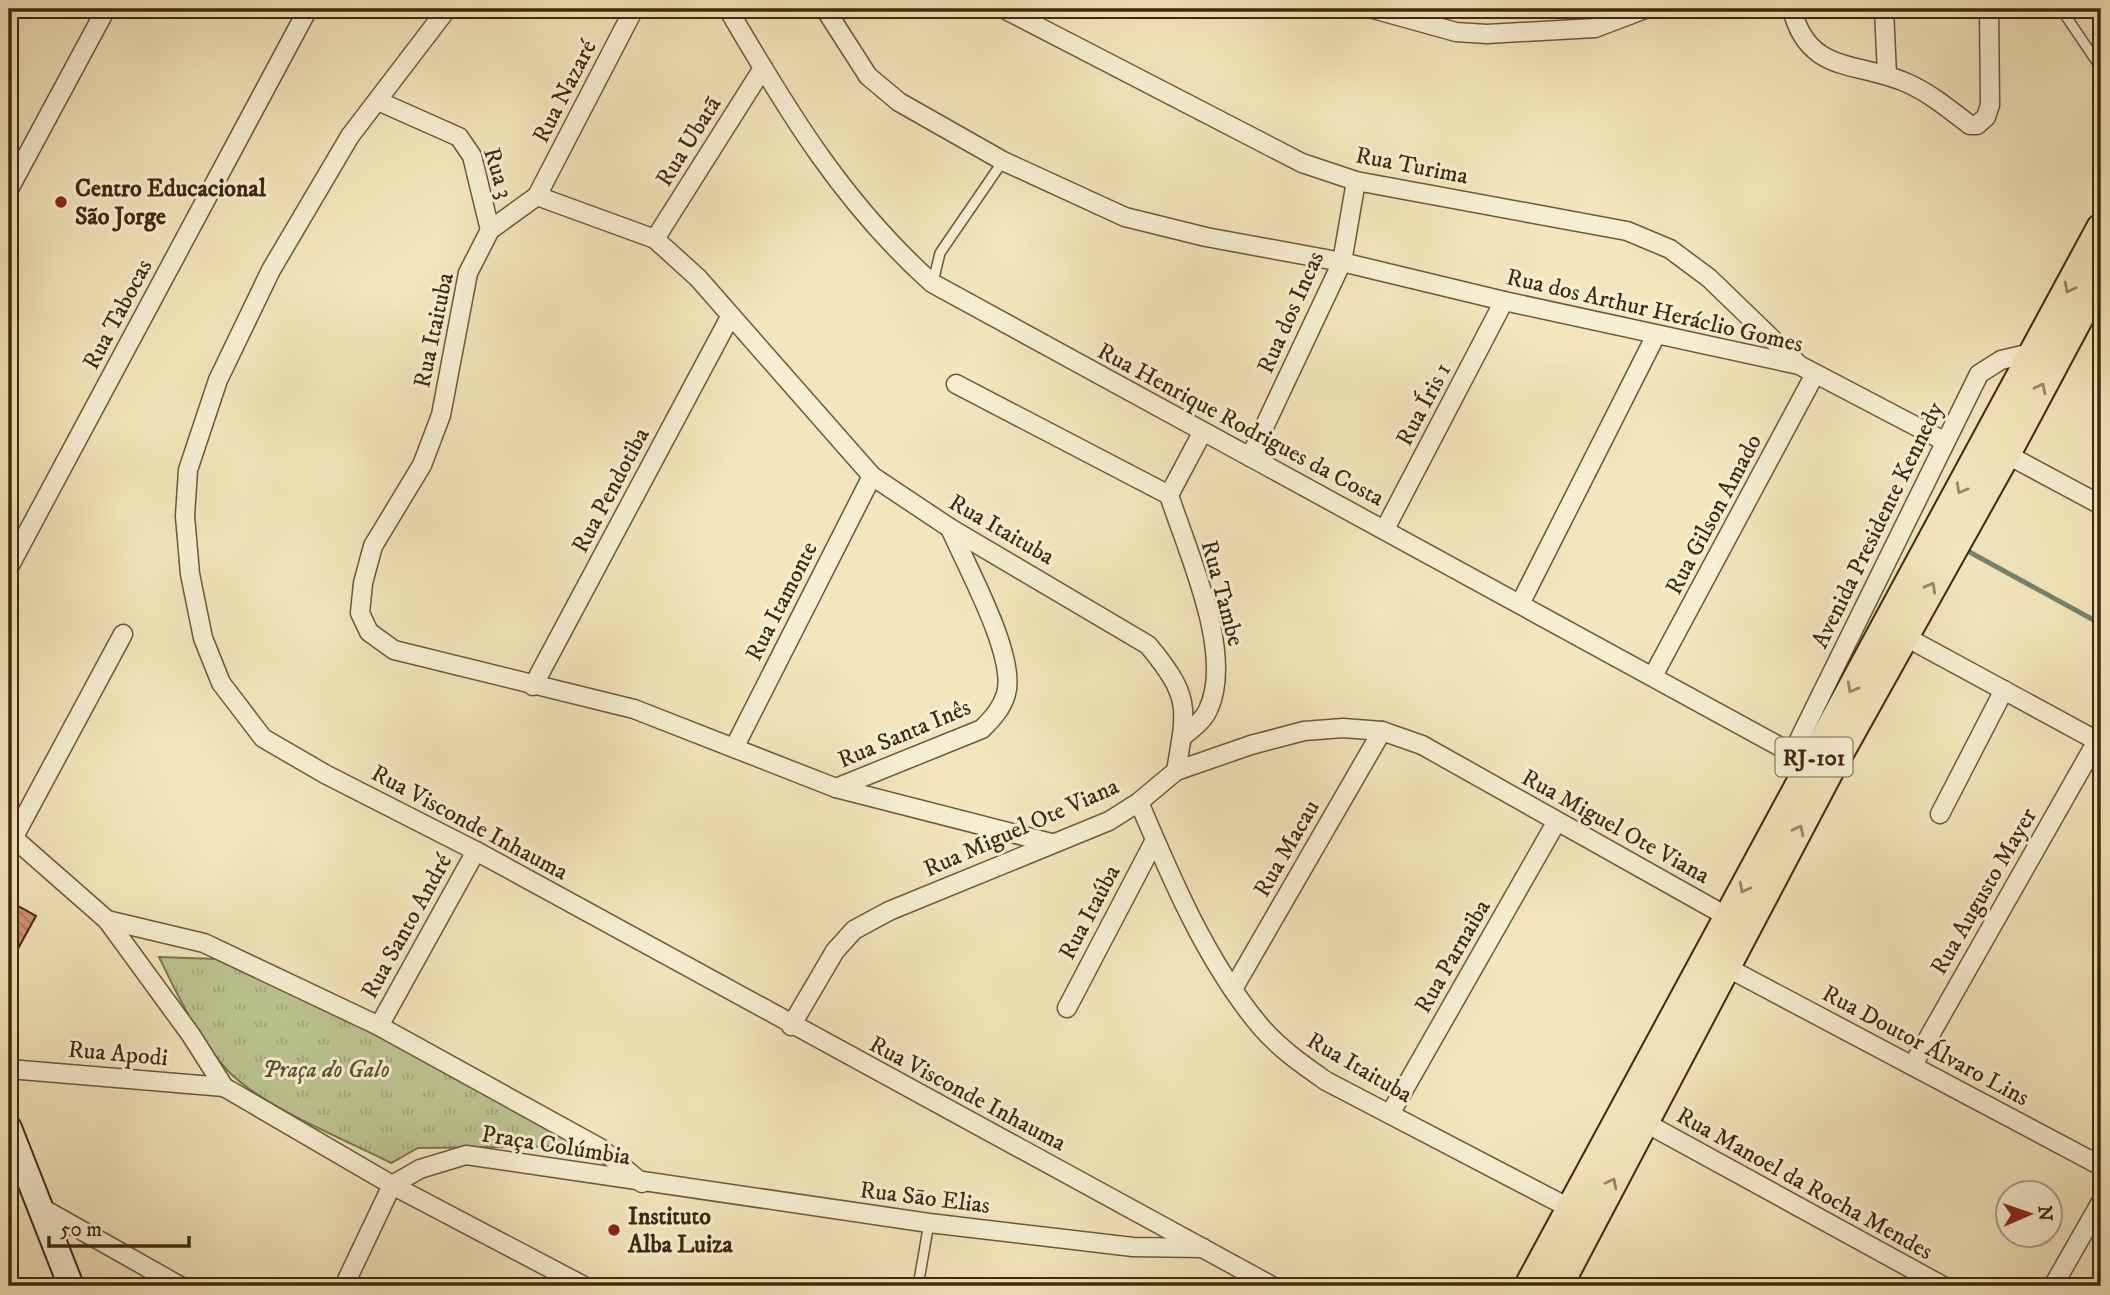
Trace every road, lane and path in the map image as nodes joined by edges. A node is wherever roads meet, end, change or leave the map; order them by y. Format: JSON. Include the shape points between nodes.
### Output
{"nodes":[{"id":1,"x":106,"y":9,"type":"edge"},
{"id":2,"x":309,"y":9,"type":"edge"},
{"id":3,"x":447,"y":9,"type":"edge"},
{"id":4,"x":634,"y":9,"type":"edge"},
{"id":5,"x":728,"y":9,"type":"edge"},
{"id":6,"x":825,"y":9,"type":"edge"},
{"id":7,"x":1004,"y":9,"type":"edge"},
{"id":8,"x":1373,"y":9,"type":"edge"},
{"id":9,"x":1645,"y":9,"type":"edge"},
{"id":10,"x":1792,"y":9,"type":"edge"},
{"id":11,"x":1884,"y":9,"type":"edge"},
{"id":12,"x":1989,"y":9,"type":"edge"},
{"id":13,"x":2061,"y":9,"type":"edge"},
{"id":14,"x":762,"y":68,"type":"junction"},
{"id":15,"x":2101,"y":68,"type":"edge"},
{"id":16,"x":1887,"y":75,"type":"junction"},
{"id":17,"x":378,"y":101,"type":"junction"},
{"id":18,"x":1003,"y":161,"type":"junction"},
{"id":19,"x":1356,"y":181,"type":"junction"},
{"id":20,"x":9,"y":189,"type":"edge"},
{"id":21,"x":537,"y":196,"type":"junction"},
{"id":22,"x":2101,"y":228,"type":"edge"},
{"id":23,"x":489,"y":230,"type":"junction"},
{"id":24,"x":655,"y":239,"type":"junction"},
{"id":25,"x":1342,"y":262,"type":"junction"},
{"id":26,"x":2100,"y":281,"type":"edge"},
{"id":27,"x":932,"y":283,"type":"junction"},
{"id":28,"x":1504,"y":301,"type":"junction"},
{"id":29,"x":730,"y":317,"type":"junction"},
{"id":30,"x":1656,"y":335,"type":"junction"},
{"id":31,"x":2035,"y":352,"type":"junction"},
{"id":32,"x":1799,"y":365,"type":"junction"},
{"id":33,"x":1815,"y":374,"type":"junction"},
{"id":34,"x":956,"y":384,"type":"dead end"},
{"id":35,"x":1202,"y":433,"type":"junction"},
{"id":36,"x":1944,"y":440,"type":"junction"},
{"id":37,"x":2006,"y":454,"type":"junction"},
{"id":38,"x":1250,"y":457,"type":"junction"},
{"id":39,"x":872,"y":476,"type":"junction"},
{"id":40,"x":1169,"y":495,"type":"junction"},
{"id":41,"x":2101,"y":505,"type":"edge"},
{"id":42,"x":950,"y":528,"type":"junction"},
{"id":43,"x":1385,"y":529,"type":"junction"},
{"id":44,"x":9,"y":567,"type":"edge"},
{"id":45,"x":1520,"y":604,"type":"junction"},
{"id":46,"x":123,"y":634,"type":"dead end"},
{"id":47,"x":1904,"y":636,"type":"junction"},
{"id":48,"x":1654,"y":676,"type":"junction"},
{"id":49,"x":533,"y":686,"type":"junction"},
{"id":50,"x":2004,"y":690,"type":"junction"},
{"id":51,"x":1382,"y":731,"type":"junction"},
{"id":52,"x":1182,"y":737,"type":"junction"},
{"id":53,"x":2099,"y":742,"type":"edge"},
{"id":54,"x":734,"y":748,"type":"junction"},
{"id":55,"x":1810,"y":763,"type":"junction"},
{"id":56,"x":1176,"y":771,"type":"junction"},
{"id":57,"x":836,"y":789,"type":"junction"},
{"id":58,"x":1139,"y":802,"type":"junction"},
{"id":59,"x":1940,"y":814,"type":"dead end"},
{"id":60,"x":1557,"y":821,"type":"junction"},
{"id":61,"x":10,"y":840,"type":"edge"},
{"id":62,"x":1155,"y":840,"type":"junction"},
{"id":63,"x":1051,"y":843,"type":"junction"},
{"id":64,"x":476,"y":851,"type":"junction"},
{"id":65,"x":1728,"y":917,"type":"junction"},
{"id":66,"x":107,"y":920,"type":"junction"},
{"id":67,"x":1728,"y":968,"type":"junction"},
{"id":68,"x":1233,"y":989,"type":"junction"},
{"id":69,"x":1067,"y":1008,"type":"dead end"},
{"id":70,"x":379,"y":1026,"type":"junction"},
{"id":71,"x":791,"y":1026,"type":"junction"},
{"id":72,"x":1913,"y":1065,"type":"junction"},
{"id":73,"x":9,"y":1069,"type":"edge"},
{"id":74,"x":224,"y":1087,"type":"junction"},
{"id":75,"x":1390,"y":1114,"type":"junction"},
{"id":76,"x":1644,"y":1122,"type":"junction"},
{"id":77,"x":9,"y":1128,"type":"edge"},
{"id":78,"x":2100,"y":1164,"type":"edge"},
{"id":79,"x":642,"y":1183,"type":"junction"},
{"id":80,"x":392,"y":1185,"type":"junction"},
{"id":81,"x":2101,"y":1202,"type":"edge"},
{"id":82,"x":42,"y":1208,"type":"junction"},
{"id":83,"x":1581,"y":1215,"type":"junction"},
{"id":84,"x":929,"y":1223,"type":"junction"},
{"id":85,"x":1203,"y":1248,"type":"junction"},
{"id":86,"x":1241,"y":1278,"type":"edge"},
{"id":87,"x":71,"y":1286,"type":"edge"},
{"id":88,"x":180,"y":1286,"type":"edge"},
{"id":89,"x":344,"y":1286,"type":"edge"},
{"id":90,"x":584,"y":1286,"type":"edge"},
{"id":91,"x":918,"y":1286,"type":"edge"},
{"id":92,"x":1272,"y":1286,"type":"edge"},
{"id":93,"x":1529,"y":1286,"type":"edge"},
{"id":94,"x":1558,"y":1286,"type":"edge"},
{"id":95,"x":1944,"y":1286,"type":"edge"},
{"id":96,"x":2053,"y":1286,"type":"edge"}],
"edges":[{"from":1,"to":20,"type":"street"},
{"from":2,"to":44,"type":"street","name":"Rua Tabocas"},
{"from":3,"to":17,"type":"street","name":"Rua Visconde Inhauma"},
{"from":4,"to":21,"type":"street","name":"Rua Nazaré"},
{"from":5,"to":14,"type":"street","name":"Rua Henrique Rodrigues da Costa"},
{"from":6,"to":18,"type":"street","name":"Rua dos Arthur Heráclio Gomes","via":[[868,76],[899,102]]},
{"from":7,"to":19,"type":"street","name":"Rua Turima","via":[[1301,163]]},
{"from":8,"to":9,"type":"street","via":[[1456,32],[1488,34],[1595,28]]},
{"from":10,"to":16,"type":"street","via":[[1807,45],[1864,72]]},
{"from":11,"to":16,"type":"street"},
{"from":12,"to":16,"type":"street","via":[[1990,104],[1980,124],[1970,125],[1928,94]]},
{"from":13,"to":15,"type":"lane"},
{"from":14,"to":24,"type":"street","name":"Rua Ubatã"},
{"from":14,"to":27,"type":"street","name":"Rua Henrique Rodrigues da Costa","via":[[848,198]]},
{"from":17,"to":23,"type":"street","name":"Rua 3","via":[[458,137],[472,156]]},
{"from":17,"to":64,"type":"street","name":"Rua Visconde Inhauma","via":[[350,136],[271,270],[219,380],[188,470],[185,516],[190,574],[203,638],[221,683],[263,738]]},
{"from":18,"to":25,"type":"street","name":"Rua dos Arthur Heráclio Gomes","via":[[1125,217]]},
{"from":18,"to":27,"type":"lane","via":[[940,253]]},
{"from":19,"to":25,"type":"street","name":"Rua dos Incas"},
{"from":19,"to":32,"type":"street","name":"Rua Turima","via":[[1627,231],[1649,240],[1670,249],[1709,278]]},
{"from":21,"to":23,"type":"street","name":"Rua Itaituba"},
{"from":21,"to":24,"type":"street","name":"Rua Itaituba"},
{"from":22,"to":31,"type":"main road","number":"RJ-101","one_way":true},
{"from":23,"to":49,"type":"street","name":"Rua Itaituba","via":[[468,273],[441,415],[422,465],[373,546],[360,613],[369,632],[394,650]]},
{"from":24,"to":29,"type":"street","name":"Rua Itaituba","via":[[698,278]]},
{"from":25,"to":28,"type":"street","name":"Rua dos Arthur Heráclio Gomes"},
{"from":25,"to":38,"type":"street","name":"Rua dos Incas"},
{"from":37,"to":26,"type":"main road","number":"RJ-101","one_way":true},
{"from":27,"to":35,"type":"street","name":"Rua Henrique Rodrigues da Costa"},
{"from":28,"to":30,"type":"street","name":"Rua dos Arthur Heráclio Gomes"},
{"from":28,"to":43,"type":"street","name":"Rua Íris 1"},
{"from":29,"to":39,"type":"street","name":"Rua Itaituba"},
{"from":29,"to":49,"type":"street","name":"Rua Pendotiba"},
{"from":30,"to":32,"type":"street","name":"Rua dos Arthur Heráclio Gomes"},
{"from":30,"to":45,"type":"street"},
{"from":31,"to":36,"type":"street","name":"Avenida Presidente Kennedy","via":[[2001,360],[1979,374]]},
{"from":31,"to":55,"type":"main road","number":"RJ-101","one_way":true},
{"from":32,"to":33,"type":"street","name":"Rua dos Arthur Heráclio Gomes"},
{"from":33,"to":36,"type":"street","name":"Rua dos Arthur Heráclio Gomes"},
{"from":33,"to":48,"type":"street","name":"Rua Gilson Amado"},
{"from":34,"to":40,"type":"street"},
{"from":35,"to":38,"type":"street","name":"Rua Henrique Rodrigues da Costa"},
{"from":35,"to":40,"type":"street"},
{"from":36,"to":55,"type":"street","name":"Avenida Presidente Kennedy"},
{"from":37,"to":41,"type":"street"},
{"from":47,"to":37,"type":"main road","number":"RJ-101","one_way":true},
{"from":38,"to":43,"type":"street","name":"Rua Henrique Rodrigues da Costa"},
{"from":39,"to":42,"type":"street","name":"Rua Itaituba"},
{"from":39,"to":54,"type":"street","name":"Rua Itamonte"},
{"from":40,"to":52,"type":"street","name":"Rua Tambe","via":[[1217,657],[1208,710]]},
{"from":42,"to":52,"type":"street","name":"Rua Itaituba","via":[[1148,645],[1172,674],[1184,701]]},
{"from":42,"to":57,"type":"street","name":"Rua Santa Inês","via":[[1002,648],[1008,670],[1002,704],[982,729],[963,739]]},
{"from":43,"to":45,"type":"street","name":"Rua Henrique Rodrigues da Costa"},
{"from":45,"to":48,"type":"street","name":"Rua Henrique Rodrigues da Costa"},
{"from":46,"to":61,"type":"street"},
{"from":47,"to":50,"type":"street"},
{"from":47,"to":55,"type":"main road","number":"RJ-101"},
{"from":48,"to":55,"type":"street","name":"Rua Henrique Rodrigues da Costa"},
{"from":49,"to":54,"type":"street","name":"Rua Itaituba","via":[[634,709]]},
{"from":50,"to":53,"type":"street"},
{"from":50,"to":59,"type":"street"},
{"from":51,"to":56,"type":"street","name":"Rua Miguel Ote Viana","via":[[1304,731]]},
{"from":51,"to":60,"type":"street","name":"Rua Miguel Ote Viana","via":[[1422,745]]},
{"from":51,"to":68,"type":"street","name":"Rua Macau"},
{"from":52,"to":56,"type":"street","name":"Rua Itaituba"},
{"from":53,"to":72,"type":"street","name":"Rua Augusto Mayer"},
{"from":54,"to":57,"type":"street","name":"Rua Itaituba"},
{"from":55,"to":65,"type":"main road","number":"RJ-101","one_way":true},
{"from":67,"to":55,"type":"main road","number":"RJ-101","one_way":true},
{"from":56,"to":58,"type":"street","name":"Rua Miguel Ote Viana"},
{"from":57,"to":63,"type":"street","name":"Rua Itaituba"},
{"from":58,"to":62,"type":"street","name":"Rua Itaituba"},
{"from":58,"to":63,"type":"street","name":"Rua Miguel Ote Viana","via":[[1110,821]]},
{"from":60,"to":65,"type":"street","name":"Rua Miguel Ote Viana"},
{"from":60,"to":75,"type":"street","name":"Rua Parnaiba"},
{"from":61,"to":66,"type":"street"},
{"from":62,"to":68,"type":"street","name":"Rua Itaituba"},
{"from":62,"to":69,"type":"street","name":"Rua Itaúba"},
{"from":63,"to":71,"type":"street","name":"Rua Miguel Ote Viana","via":[[853,930],[835,951]]},
{"from":64,"to":70,"type":"street","name":"Rua Santo André"},
{"from":64,"to":71,"type":"street","name":"Rua Visconde Inhauma"},
{"from":65,"to":83,"type":"main road","number":"RJ-101"},
{"from":66,"to":70,"type":"street","name":"Praça Colúmbia","via":[[204,943]]},
{"from":66,"to":74,"type":"street"},
{"from":67,"to":72,"type":"street","name":"Rua Doutor Álvaro Lins"},
{"from":67,"to":76,"type":"main road","number":"RJ-101"},
{"from":68,"to":75,"type":"street","name":"Rua Itaituba","via":[[1289,1055],[1326,1081]]},
{"from":70,"to":79,"type":"street","name":"Praça Colúmbia","via":[[600,1148]]},
{"from":71,"to":85,"type":"street","name":"Rua Visconde Inhauma"},
{"from":72,"to":78,"type":"street","name":"Rua Doutor Álvaro Lins"},
{"from":73,"to":74,"type":"street","name":"Rua Apodi"},
{"from":74,"to":80,"type":"street"},
{"from":75,"to":83,"type":"street","name":"Rua Itaituba"},
{"from":83,"to":76,"type":"main road","number":"RJ-101","one_way":true},
{"from":76,"to":95,"type":"street","name":"Rua Manoel da Rocha Mendes"},
{"from":77,"to":82,"type":"main road"},
{"from":79,"to":80,"type":"street","name":"Praça Colúmbia","via":[[466,1155],[420,1168]]},
{"from":79,"to":84,"type":"street","name":"Rua Sāo Elias"},
{"from":80,"to":89,"type":"street"},
{"from":80,"to":90,"type":"street"},
{"from":81,"to":96,"type":"street"},
{"from":82,"to":87,"type":"main road"},
{"from":82,"to":88,"type":"street"},
{"from":83,"to":93,"type":"main road","number":"RJ-101"},
{"from":83,"to":94,"type":"main road","number":"RJ-101"},
{"from":84,"to":85,"type":"street","name":"Rua Sāo Elias","via":[[1133,1247]]},
{"from":84,"to":91,"type":"lane"},
{"from":85,"to":86,"type":"street","name":"Rua Visconde Inhauma"},
{"from":86,"to":92,"type":"street","name":"Rua Visconde Inhauma"}]}
